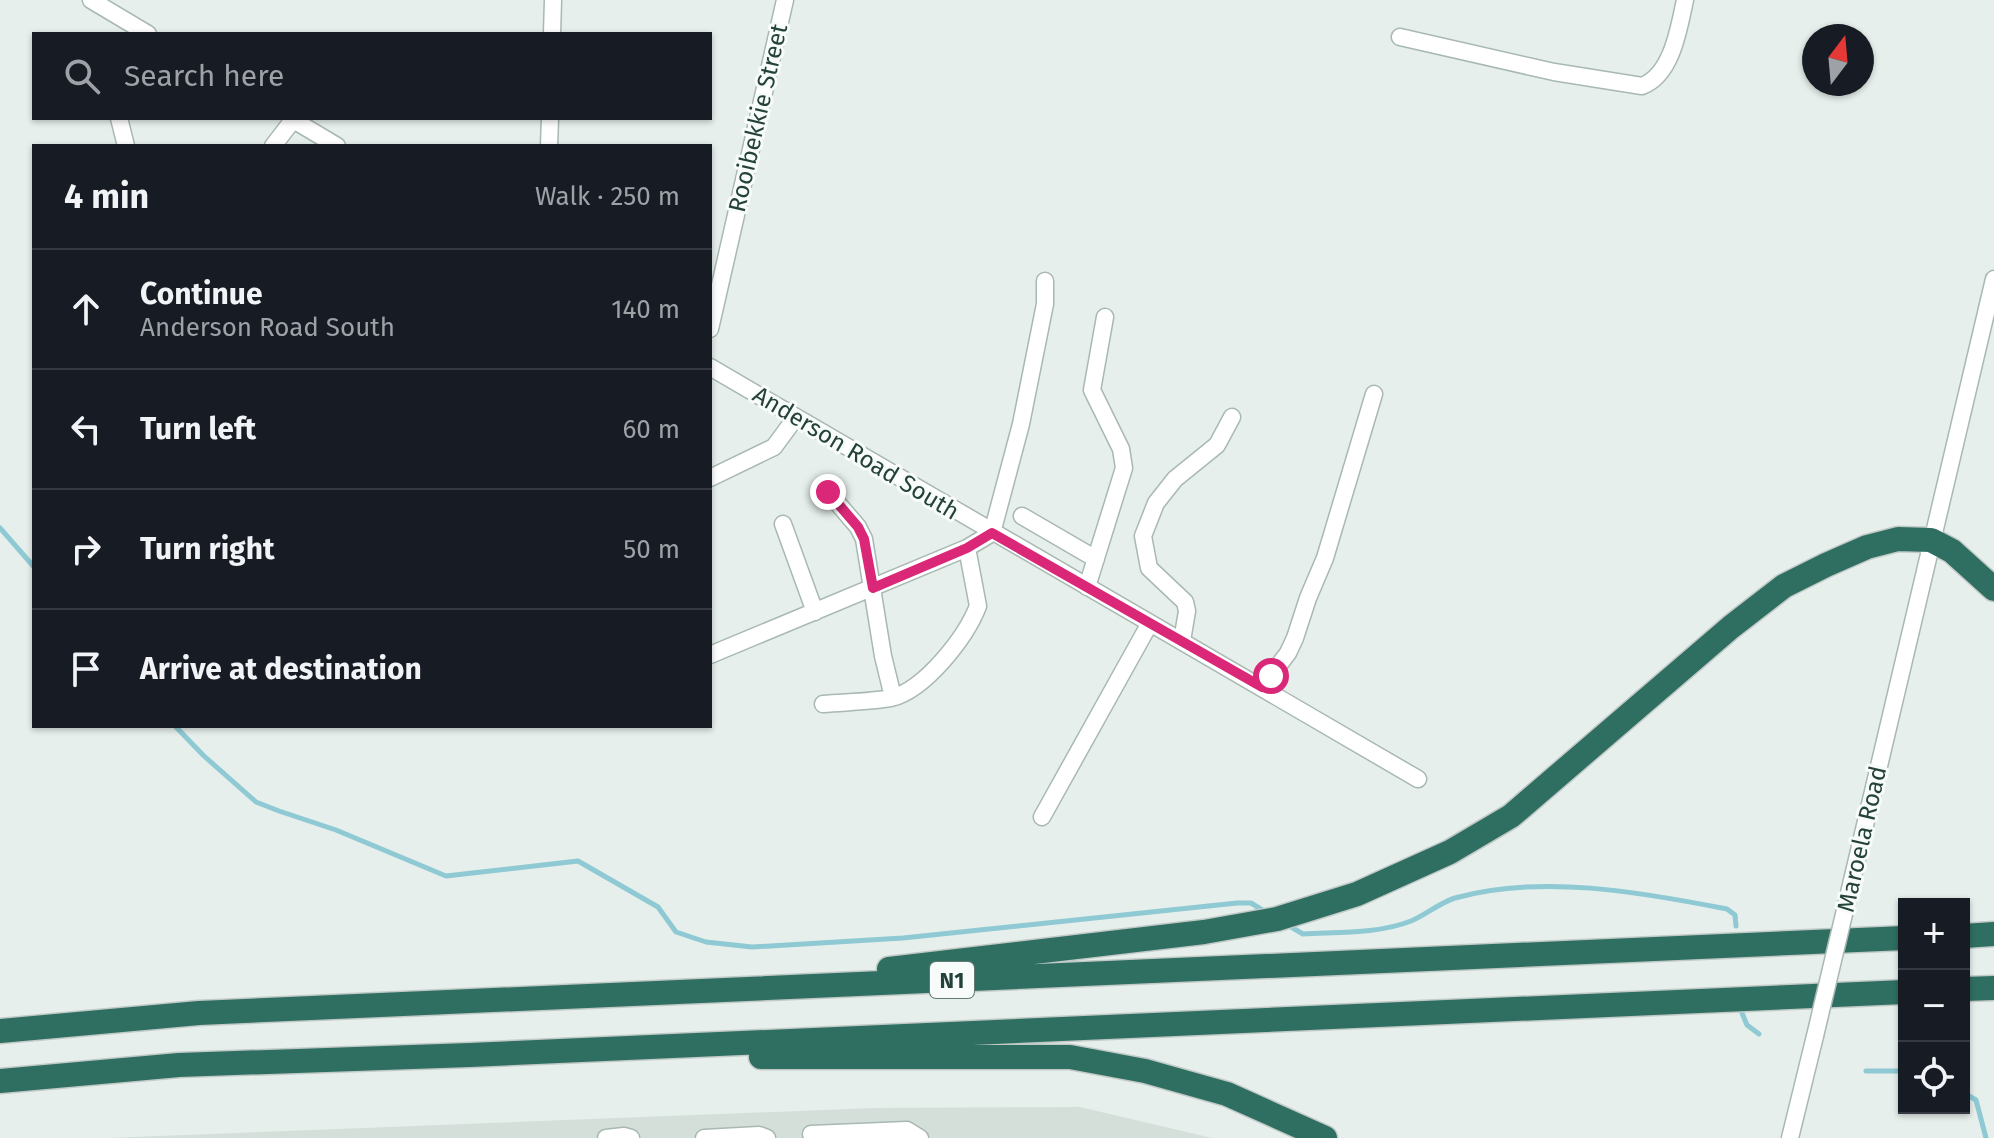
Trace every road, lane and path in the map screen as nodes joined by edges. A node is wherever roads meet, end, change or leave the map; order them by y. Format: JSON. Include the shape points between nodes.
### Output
{"nodes":[{"id":1,"x":91,"y":0,"type":"edge"},
{"id":2,"x":553,"y":0,"type":"edge"},
{"id":3,"x":785,"y":0,"type":"edge"},
{"id":4,"x":1685,"y":0,"type":"edge"},
{"id":5,"x":145,"y":32,"type":"edge"},
{"id":6,"x":552,"y":32,"type":"edge"},
{"id":7,"x":1400,"y":37,"type":"dead end"},
{"id":8,"x":120,"y":120,"type":"edge"},
{"id":9,"x":290,"y":120,"type":"edge"},
{"id":10,"x":293,"y":120,"type":"edge"},
{"id":11,"x":550,"y":120,"type":"edge"},
{"id":12,"x":126,"y":144,"type":"edge"},
{"id":13,"x":274,"y":144,"type":"edge"},
{"id":14,"x":334,"y":144,"type":"edge"},
{"id":15,"x":549,"y":144,"type":"edge"},
{"id":16,"x":1994,"y":279,"type":"edge"},
{"id":17,"x":1045,"y":281,"type":"dead end"},
{"id":18,"x":1105,"y":317,"type":"dead end"},
{"id":19,"x":712,"y":320,"type":"edge"},
{"id":20,"x":712,"y":368,"type":"edge"},
{"id":21,"x":1374,"y":394,"type":"dead end"},
{"id":22,"x":796,"y":417,"type":"junction"},
{"id":23,"x":1232,"y":417,"type":"dead end"},
{"id":24,"x":712,"y":477,"type":"edge"},
{"id":25,"x":828,"y":492,"type":"dead end"},
{"id":26,"x":1022,"y":516,"type":"dead end"},
{"id":27,"x":783,"y":524,"type":"dead end"},
{"id":28,"x":992,"y":533,"type":"junction"},
{"id":29,"x":1931,"y":540,"type":"junction"},
{"id":30,"x":967,"y":548,"type":"junction"},
{"id":31,"x":1096,"y":559,"type":"junction"},
{"id":32,"x":1087,"y":587,"type":"junction"},
{"id":33,"x":873,"y":588,"type":"junction"},
{"id":34,"x":1994,"y":589,"type":"edge"},
{"id":35,"x":815,"y":612,"type":"junction"},
{"id":36,"x":1150,"y":623,"type":"junction"},
{"id":37,"x":1182,"y":641,"type":"junction"},
{"id":38,"x":712,"y":654,"type":"edge"},
{"id":39,"x":1262,"y":687,"type":"junction"},
{"id":40,"x":893,"y":697,"type":"junction"},
{"id":41,"x":823,"y":704,"type":"dead end"},
{"id":42,"x":1418,"y":779,"type":"dead end"},
{"id":43,"x":1042,"y":817,"type":"dead end"},
{"id":44,"x":1994,"y":934,"type":"edge"},
{"id":45,"x":1970,"y":936,"type":"edge"},
{"id":46,"x":1898,"y":938,"type":"edge"},
{"id":47,"x":1994,"y":988,"type":"edge"},
{"id":48,"x":1970,"y":989,"type":"edge"},
{"id":49,"x":688,"y":992,"type":"junction"},
{"id":50,"x":1898,"y":992,"type":"edge"},
{"id":51,"x":0,"y":1031,"type":"edge"},
{"id":52,"x":470,"y":1055,"type":"junction"},
{"id":53,"x":0,"y":1081,"type":"edge"},
{"id":54,"x":811,"y":1134,"type":"dead end"},
{"id":55,"x":606,"y":1138,"type":"edge"},
{"id":56,"x":631,"y":1138,"type":"edge"},
{"id":57,"x":704,"y":1138,"type":"edge"},
{"id":58,"x":767,"y":1138,"type":"edge"},
{"id":59,"x":920,"y":1138,"type":"edge"},
{"id":60,"x":1325,"y":1138,"type":"edge"},
{"id":61,"x":1790,"y":1138,"type":"edge"}],
"edges":[{"from":1,"to":5,"type":"street"},
{"from":2,"to":6,"type":"street"},
{"from":3,"to":19,"type":"street","name":"Rooibekkie Street"},
{"from":4,"to":7,"type":"street","via":[[1660,75],[1642,86]]},
{"from":8,"to":12,"type":"street"},
{"from":9,"to":13,"type":"street"},
{"from":10,"to":14,"type":"street"},
{"from":11,"to":15,"type":"street"},
{"from":16,"to":29,"type":"street","name":"Maroela Road"},
{"from":17,"to":28,"type":"street","via":[[1021,424]]},
{"from":18,"to":31,"type":"street","via":[[1092,390],[1121,449],[1124,468]]},
{"from":20,"to":22,"type":"street","name":"Anderson Road South"},
{"from":21,"to":39,"type":"street","via":[[1295,638]]},
{"from":22,"to":24,"type":"street","via":[[774,447]]},
{"from":22,"to":28,"type":"street","name":"Anderson Road South"},
{"from":23,"to":37,"type":"street","via":[[1217,445],[1175,479],[1156,503],[1143,536],[1149,568],[1185,602]]},
{"from":25,"to":33,"type":"street","via":[[864,539]]},
{"from":26,"to":31,"type":"street"},
{"from":27,"to":35,"type":"street"},
{"from":28,"to":30,"type":"street"},
{"from":28,"to":32,"type":"street","name":"Anderson Road South"},
{"from":29,"to":34,"type":"highway","via":[[1952,551]]},
{"from":29,"to":49,"type":"highway","via":[[1898,539],[1867,547],[1784,586],[1511,816],[1450,852],[1357,894],[1277,919],[1204,932]]},
{"from":29,"to":61,"type":"street","name":"Maroela Road","bridge":true},
{"from":30,"to":33,"type":"street"},
{"from":30,"to":40,"type":"street","via":[[977,611],[929,675]]},
{"from":31,"to":32,"type":"street"},
{"from":32,"to":36,"type":"street","name":"Anderson Road South"},
{"from":33,"to":35,"type":"street"},
{"from":33,"to":40,"type":"street"},
{"from":35,"to":38,"type":"street"},
{"from":36,"to":37,"type":"street","name":"Anderson Road South"},
{"from":36,"to":43,"type":"street"},
{"from":37,"to":39,"type":"street","name":"Anderson Road South"},
{"from":39,"to":42,"type":"street","name":"Anderson Road South"},
{"from":40,"to":41,"type":"street"},
{"from":44,"to":45,"type":"highway"},
{"from":46,"to":49,"type":"highway","number":"N1"},
{"from":47,"to":48,"type":"highway"},
{"from":49,"to":51,"type":"highway","number":"N1","via":[[199,1013]]},
{"from":50,"to":52,"type":"highway","number":"N1"},
{"from":52,"to":53,"type":"highway","number":"N1","via":[[179,1065]]},
{"from":52,"to":60,"type":"highway","via":[[1070,1057],[1227,1094]]},
{"from":54,"to":59,"type":"street","via":[[907,1130]]},
{"from":55,"to":56,"type":"street"},
{"from":57,"to":58,"type":"street"}]}
